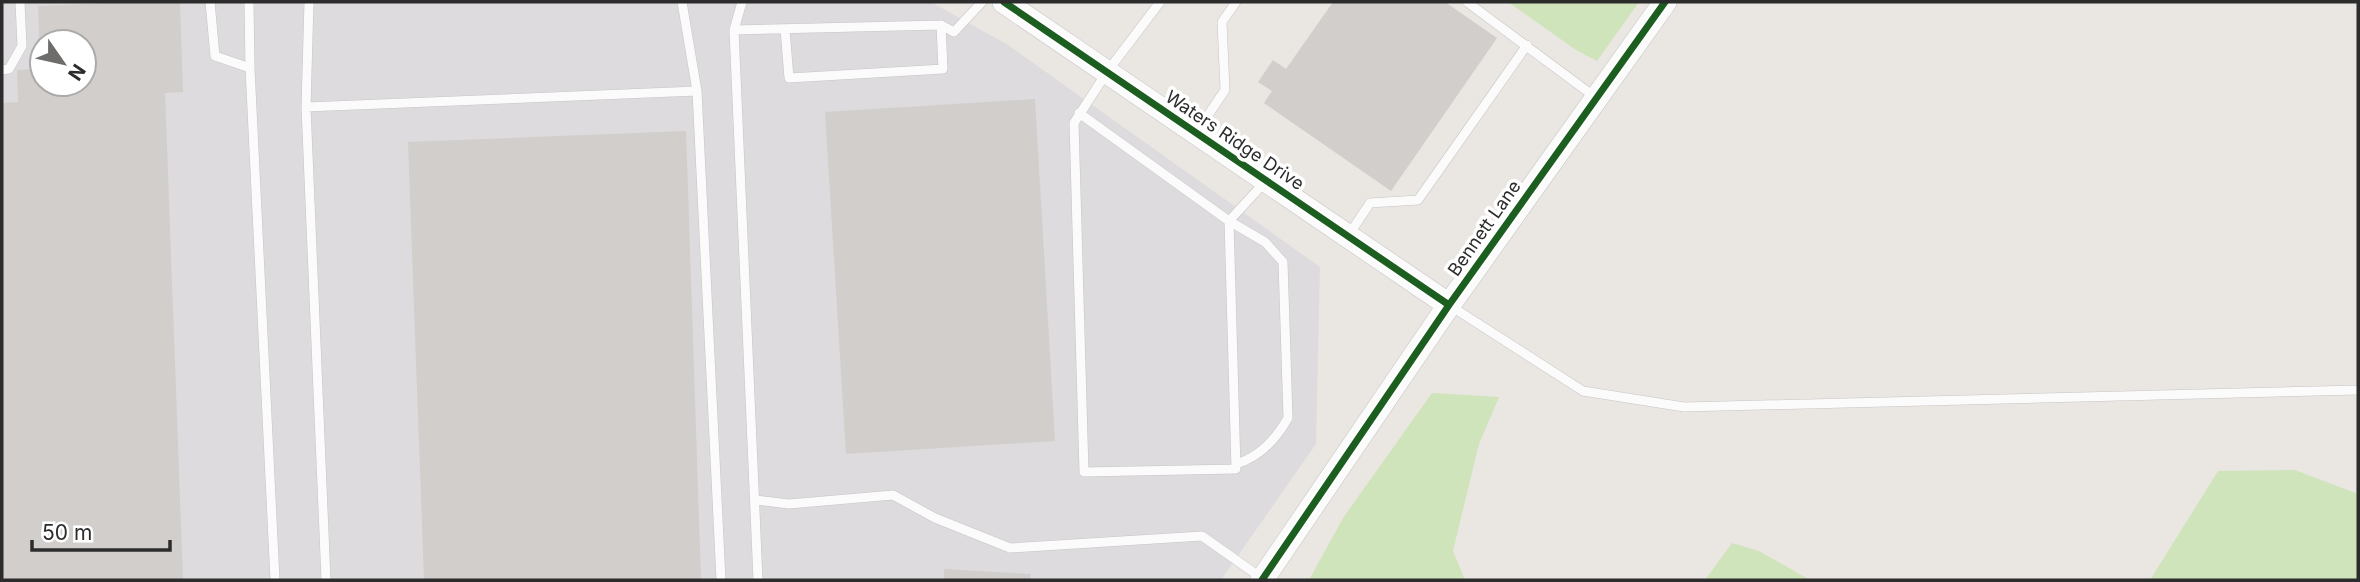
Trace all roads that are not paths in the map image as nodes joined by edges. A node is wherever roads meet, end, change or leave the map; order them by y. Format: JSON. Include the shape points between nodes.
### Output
{"nodes":[{"id":1,"x":20,"y":2,"type":"edge"},
{"id":2,"x":210,"y":2,"type":"edge"},
{"id":3,"x":249,"y":2,"type":"edge"},
{"id":4,"x":309,"y":2,"type":"edge"},
{"id":5,"x":682,"y":2,"type":"edge"},
{"id":6,"x":742,"y":2,"type":"edge"},
{"id":7,"x":982,"y":2,"type":"edge"},
{"id":8,"x":1004,"y":2,"type":"edge"},
{"id":9,"x":1160,"y":2,"type":"edge"},
{"id":10,"x":1236,"y":2,"type":"edge"},
{"id":11,"x":1467,"y":2,"type":"edge"},
{"id":12,"x":1665,"y":2,"type":"edge"},
{"id":13,"x":942,"y":25,"type":"junction"},
{"id":14,"x":785,"y":29,"type":"junction"},
{"id":15,"x":734,"y":30,"type":"junction"},
{"id":16,"x":1527,"y":45,"type":"junction"},
{"id":17,"x":250,"y":68,"type":"junction"},
{"id":18,"x":2,"y":70,"type":"edge"},
{"id":19,"x":1107,"y":72,"type":"junction"},
{"id":20,"x":697,"y":91,"type":"junction"},
{"id":21,"x":1596,"y":99,"type":"junction"},
{"id":22,"x":306,"y":107,"type":"junction"},
{"id":23,"x":1079,"y":113,"type":"junction"},
{"id":24,"x":1196,"y":133,"type":"junction"},
{"id":25,"x":1266,"y":180,"type":"junction"},
{"id":26,"x":1229,"y":221,"type":"junction"},
{"id":27,"x":1348,"y":236,"type":"junction"},
{"id":28,"x":1449,"y":305,"type":"junction"},
{"id":29,"x":2358,"y":390,"type":"edge"},
{"id":30,"x":1236,"y":464,"type":"junction"},
{"id":31,"x":756,"y":499,"type":"junction"},
{"id":32,"x":275,"y":580,"type":"edge"},
{"id":33,"x":326,"y":580,"type":"edge"},
{"id":34,"x":721,"y":580,"type":"edge"},
{"id":35,"x":758,"y":580,"type":"edge"},
{"id":36,"x":1263,"y":580,"type":"edge"}],
"edges":[{"from":1,"to":18,"type":"lane","via":[[22,46],[9,69]]},
{"from":2,"to":17,"type":"lane","via":[[215,56]]},
{"from":3,"to":17,"type":"lane"},
{"from":4,"to":22,"type":"lane"},
{"from":5,"to":20,"type":"lane"},
{"from":6,"to":15,"type":"lane"},
{"from":7,"to":13,"type":"lane","via":[[954,32]]},
{"from":8,"to":19,"type":"street","name":"Waters Ridge Drive"},
{"from":9,"to":19,"type":"lane"},
{"from":10,"to":24,"type":"lane","via":[[1222,22],[1225,90]]},
{"from":11,"to":16,"type":"lane"},
{"from":12,"to":21,"type":"street","name":"Bennett Lane"},
{"from":13,"to":14,"type":"lane"},
{"from":13,"to":14,"type":"lane","via":[[943,69],[789,78]]},
{"from":14,"to":15,"type":"lane"},
{"from":15,"to":31,"type":"lane"},
{"from":16,"to":21,"type":"lane"},
{"from":16,"to":27,"type":"lane","via":[[1418,200],[1370,204]]},
{"from":17,"to":32,"type":"lane"},
{"from":19,"to":23,"type":"lane"},
{"from":19,"to":24,"type":"street","name":"Waters Ridge Drive"},
{"from":20,"to":22,"type":"lane"},
{"from":20,"to":34,"type":"lane"},
{"from":21,"to":28,"type":"street","name":"Bennett Lane"},
{"from":22,"to":33,"type":"lane"},
{"from":23,"to":26,"type":"lane"},
{"from":23,"to":30,"type":"lane","via":[[1074,123],[1084,472],[1236,469]]},
{"from":24,"to":25,"type":"street","name":"Waters Ridge Drive"},
{"from":25,"to":26,"type":"lane"},
{"from":25,"to":27,"type":"street","name":"Waters Ridge Drive"},
{"from":26,"to":30,"type":"lane"},
{"from":26,"to":30,"type":"lane","via":[[1265,243],[1283,262],[1289,418],[1252,459]]},
{"from":27,"to":28,"type":"street","name":"Waters Ridge Drive"},
{"from":28,"to":29,"type":"lane","via":[[1583,391],[1684,407]]},
{"from":28,"to":36,"type":"street","name":"Bennett Lane"},
{"from":31,"to":35,"type":"lane"},
{"from":31,"to":36,"type":"lane","via":[[789,504],[893,495],[935,518],[1010,548],[1202,536]]}]}
